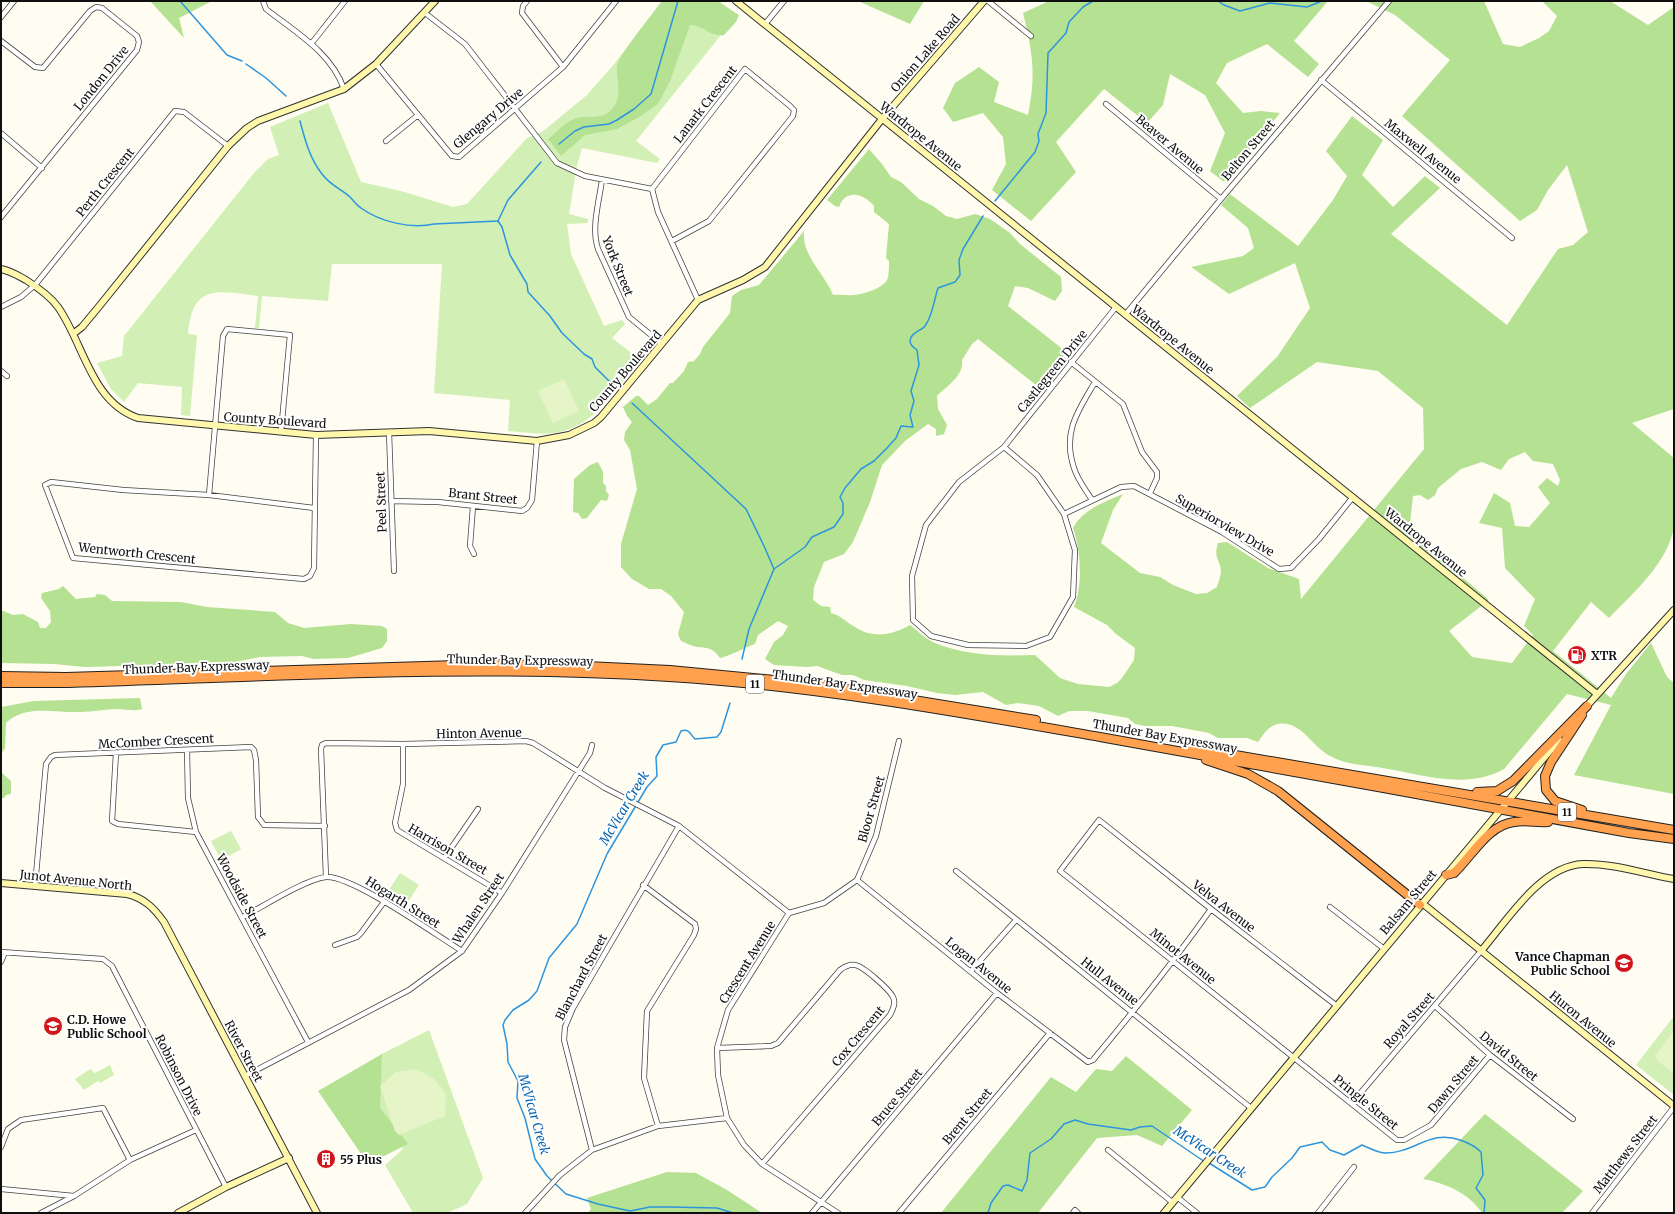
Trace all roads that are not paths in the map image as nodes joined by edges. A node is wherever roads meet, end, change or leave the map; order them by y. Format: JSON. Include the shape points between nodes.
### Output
{"nodes":[{"id":1,"x":14,"y":1,"type":"edge"},
{"id":2,"x":263,"y":1,"type":"edge"},
{"id":3,"x":345,"y":1,"type":"edge"},
{"id":4,"x":435,"y":1,"type":"edge"},
{"id":5,"x":527,"y":1,"type":"edge"},
{"id":6,"x":616,"y":1,"type":"edge"},
{"id":7,"x":736,"y":1,"type":"edge"},
{"id":8,"x":784,"y":1,"type":"edge"},
{"id":9,"x":984,"y":1,"type":"edge"},
{"id":10,"x":988,"y":1,"type":"edge"},
{"id":11,"x":1389,"y":1,"type":"edge"},
{"id":12,"x":425,"y":13,"type":"junction"},
{"id":13,"x":1,"y":17,"type":"edge"},
{"id":14,"x":765,"y":24,"type":"junction"},
{"id":15,"x":1031,"y":36,"type":"dead end"},
{"id":16,"x":1,"y":41,"type":"edge"},
{"id":17,"x":311,"y":44,"type":"junction"},
{"id":18,"x":376,"y":64,"type":"junction"},
{"id":19,"x":563,"y":67,"type":"junction"},
{"id":20,"x":1321,"y":80,"type":"junction"},
{"id":21,"x":344,"y":88,"type":"junction"},
{"id":22,"x":1106,"y":104,"type":"dead end"},
{"id":23,"x":515,"y":109,"type":"junction"},
{"id":24,"x":418,"y":115,"type":"junction"},
{"id":25,"x":882,"y":119,"type":"junction"},
{"id":26,"x":2,"y":134,"type":"edge"},
{"id":27,"x":386,"y":142,"type":"dead end"},
{"id":28,"x":228,"y":146,"type":"junction"},
{"id":29,"x":42,"y":168,"type":"junction"},
{"id":30,"x":602,"y":180,"type":"junction"},
{"id":31,"x":652,"y":189,"type":"junction"},
{"id":32,"x":1221,"y":199,"type":"junction"},
{"id":33,"x":1,"y":217,"type":"edge"},
{"id":34,"x":1512,"y":238,"type":"dead end"},
{"id":35,"x":672,"y":241,"type":"junction"},
{"id":36,"x":1,"y":269,"type":"edge"},
{"id":37,"x":35,"y":285,"type":"junction"},
{"id":38,"x":698,"y":300,"type":"junction"},
{"id":39,"x":1,"y":307,"type":"edge"},
{"id":40,"x":1116,"y":307,"type":"junction"},
{"id":41,"x":1125,"y":315,"type":"junction"},
{"id":42,"x":73,"y":334,"type":"junction"},
{"id":43,"x":662,"y":344,"type":"junction"},
{"id":44,"x":1071,"y":362,"type":"junction"},
{"id":45,"x":1,"y":371,"type":"edge"},
{"id":46,"x":7,"y":376,"type":"dead end"},
{"id":47,"x":1095,"y":382,"type":"junction"},
{"id":48,"x":215,"y":427,"type":"junction"},
{"id":49,"x":281,"y":432,"type":"junction"},
{"id":50,"x":388,"y":432,"type":"junction"},
{"id":51,"x":316,"y":435,"type":"junction"},
{"id":52,"x":537,"y":441,"type":"junction"},
{"id":53,"x":1004,"y":447,"type":"junction"},
{"id":54,"x":1150,"y":493,"type":"junction"},
{"id":55,"x":209,"y":495,"type":"junction"},
{"id":56,"x":1353,"y":497,"type":"junction"},
{"id":57,"x":1092,"y":500,"type":"junction"},
{"id":58,"x":391,"y":501,"type":"junction"},
{"id":59,"x":473,"y":506,"type":"junction"},
{"id":60,"x":314,"y":508,"type":"junction"},
{"id":61,"x":1064,"y":514,"type":"junction"},
{"id":62,"x":474,"y":554,"type":"dead end"},
{"id":63,"x":394,"y":571,"type":"dead end"},
{"id":64,"x":1673,"y":614,"type":"edge"},
{"id":65,"x":1,"y":676,"type":"edge"},
{"id":66,"x":1,"y":683,"type":"edge"},
{"id":67,"x":1597,"y":694,"type":"junction"},
{"id":68,"x":1587,"y":706,"type":"junction"},
{"id":69,"x":899,"y":741,"type":"dead end"},
{"id":70,"x":403,"y":744,"type":"junction"},
{"id":71,"x":592,"y":745,"type":"dead end"},
{"id":72,"x":1166,"y":748,"type":"junction"},
{"id":73,"x":186,"y":750,"type":"junction"},
{"id":74,"x":116,"y":753,"type":"junction"},
{"id":75,"x":578,"y":772,"type":"junction"},
{"id":76,"x":1426,"y":788,"type":"junction"},
{"id":77,"x":1506,"y":801,"type":"junction"},
{"id":78,"x":478,"y":809,"type":"dead end"},
{"id":79,"x":1500,"y":810,"type":"junction"},
{"id":80,"x":1099,"y":820,"type":"joint"},
{"id":81,"x":1561,"y":821,"type":"junction"},
{"id":82,"x":1627,"y":823,"type":"junction"},
{"id":83,"x":325,"y":826,"type":"junction"},
{"id":84,"x":679,"y":826,"type":"junction"},
{"id":85,"x":1674,"y":830,"type":"edge"},
{"id":86,"x":196,"y":832,"type":"junction"},
{"id":87,"x":1674,"y":839,"type":"edge"},
{"id":88,"x":445,"y":857,"type":"junction"},
{"id":89,"x":956,"y":871,"type":"dead end"},
{"id":90,"x":1446,"y":875,"type":"junction"},
{"id":91,"x":326,"y":877,"type":"junction"},
{"id":92,"x":1674,"y":879,"type":"edge"},
{"id":93,"x":857,"y":880,"type":"junction"},
{"id":94,"x":1,"y":883,"type":"edge"},
{"id":95,"x":643,"y":885,"type":"junction"},
{"id":96,"x":35,"y":886,"type":"junction"},
{"id":97,"x":502,"y":893,"type":"junction"},
{"id":98,"x":384,"y":902,"type":"junction"},
{"id":99,"x":147,"y":903,"type":"joint"},
{"id":100,"x":1421,"y":904,"type":"junction"},
{"id":101,"x":1330,"y":907,"type":"dead end"},
{"id":102,"x":1211,"y":909,"type":"junction"},
{"id":103,"x":789,"y":913,"type":"junction"},
{"id":104,"x":243,"y":917,"type":"junction"},
{"id":105,"x":1016,"y":920,"type":"junction"},
{"id":106,"x":335,"y":945,"type":"dead end"},
{"id":107,"x":1383,"y":948,"type":"junction"},
{"id":108,"x":462,"y":951,"type":"junction"},
{"id":109,"x":1481,"y":951,"type":"junction"},
{"id":110,"x":3,"y":952,"type":"edge"},
{"id":111,"x":1174,"y":961,"type":"junction"},
{"id":112,"x":1,"y":962,"type":"edge"},
{"id":113,"x":971,"y":971,"type":"junction"},
{"id":114,"x":997,"y":993,"type":"junction"},
{"id":115,"x":1337,"y":1006,"type":"junction"},
{"id":116,"x":1434,"y":1006,"type":"junction"},
{"id":117,"x":1133,"y":1012,"type":"junction"},
{"id":118,"x":1050,"y":1033,"type":"junction"},
{"id":119,"x":308,"y":1042,"type":"junction"},
{"id":120,"x":717,"y":1048,"type":"junction"},
{"id":121,"x":1490,"y":1055,"type":"junction"},
{"id":122,"x":1293,"y":1057,"type":"junction"},
{"id":123,"x":245,"y":1076,"type":"junction"},
{"id":124,"x":1352,"y":1102,"type":"junction"},
{"id":125,"x":1674,"y":1107,"type":"edge"},
{"id":126,"x":1251,"y":1108,"type":"junction"},
{"id":127,"x":727,"y":1118,"type":"junction"},
{"id":128,"x":1573,"y":1119,"type":"dead end"},
{"id":129,"x":658,"y":1126,"type":"junction"},
{"id":130,"x":1431,"y":1126,"type":"joint"},
{"id":131,"x":196,"y":1130,"type":"junction"},
{"id":132,"x":1,"y":1146,"type":"edge"},
{"id":133,"x":592,"y":1150,"type":"junction"},
{"id":134,"x":1108,"y":1150,"type":"dead end"},
{"id":135,"x":289,"y":1158,"type":"junction"},
{"id":136,"x":130,"y":1160,"type":"junction"},
{"id":137,"x":762,"y":1164,"type":"junction"},
{"id":138,"x":1354,"y":1167,"type":"dead end"},
{"id":139,"x":226,"y":1187,"type":"junction"},
{"id":140,"x":1,"y":1189,"type":"edge"},
{"id":141,"x":74,"y":1196,"type":"junction"},
{"id":142,"x":1177,"y":1197,"type":"junction"},
{"id":143,"x":822,"y":1202,"type":"junction"},
{"id":144,"x":1172,"y":1202,"type":"junction"},
{"id":145,"x":41,"y":1213,"type":"edge"},
{"id":146,"x":178,"y":1213,"type":"edge"},
{"id":147,"x":317,"y":1213,"type":"edge"},
{"id":148,"x":525,"y":1213,"type":"edge"},
{"id":149,"x":812,"y":1213,"type":"edge"},
{"id":150,"x":838,"y":1213,"type":"edge"},
{"id":151,"x":899,"y":1213,"type":"edge"},
{"id":152,"x":1164,"y":1213,"type":"edge"},
{"id":153,"x":1197,"y":1213,"type":"edge"},
{"id":154,"x":1318,"y":1213,"type":"edge"},
{"id":155,"x":1592,"y":1213,"type":"edge"}],
"edges":[{"from":1,"to":13,"type":"street"},
{"from":2,"to":17,"type":"street","via":[[266,9]]},
{"from":3,"to":17,"type":"street"},
{"from":4,"to":12,"type":"street"},
{"from":5,"to":19,"type":"street","via":[[522,13]]},
{"from":6,"to":19,"type":"street","name":"Glengary Drive"},
{"from":7,"to":14,"type":"street","name":"Wardrope Avenue"},
{"from":8,"to":14,"type":"street"},
{"from":9,"to":25,"type":"street","name":"Onion Lake Road"},
{"from":10,"to":15,"type":"street"},
{"from":11,"to":20,"type":"street","name":"Belton Street"},
{"from":12,"to":18,"type":"street"},
{"from":12,"to":23,"type":"street","via":[[465,44]]},
{"from":14,"to":25,"type":"street","name":"Wardrope Avenue"},
{"from":16,"to":29,"type":"street","name":"London Drive","via":[[35,67],[43,68],[90,10],[96,7],[102,8],[136,36],[139,42],[138,50]]},
{"from":17,"to":21,"type":"street","via":[[328,58]]},
{"from":18,"to":21,"type":"street"},
{"from":18,"to":24,"type":"street","name":"Glengary Drive"},
{"from":19,"to":23,"type":"street","name":"Glengary Drive"},
{"from":20,"to":32,"type":"street","name":"Belton Street"},
{"from":20,"to":34,"type":"street","name":"Maxwell Avenue"},
{"from":21,"to":28,"type":"street","via":[[258,121]]},
{"from":22,"to":32,"type":"street","name":"Beaver Avenue"},
{"from":23,"to":24,"type":"street","name":"Glengary Drive","via":[[456,158]]},
{"from":23,"to":30,"type":"street","via":[[557,163]]},
{"from":24,"to":27,"type":"street"},
{"from":25,"to":38,"type":"street","name":"County Boulevard","via":[[765,267],[744,280]]},
{"from":25,"to":40,"type":"street","name":"Wardrope Avenue"},
{"from":26,"to":29,"type":"street"},
{"from":28,"to":37,"type":"street","name":"Perth Crescent","via":[[181,110],[175,111]]},
{"from":28,"to":42,"type":"street","via":[[101,304]]},
{"from":29,"to":33,"type":"street","name":"London Drive"},
{"from":30,"to":31,"type":"street"},
{"from":30,"to":43,"type":"street","name":"York Street","via":[[595,230],[598,250],[629,317]]},
{"from":31,"to":35,"type":"street","via":[[658,212]]},
{"from":31,"to":35,"type":"street","name":"Lanark Crescent","via":[[745,69],[794,110],[794,116],[708,221]]},
{"from":32,"to":41,"type":"street","name":"Belton Street"},
{"from":35,"to":38,"type":"street"},
{"from":36,"to":37,"type":"street","name":"County Boulevard","via":[[10,271]]},
{"from":37,"to":39,"type":"street","name":"Perth Crescent","via":[[21,297]]},
{"from":37,"to":42,"type":"street","name":"County Boulevard","via":[[58,307]]},
{"from":38,"to":43,"type":"street","name":"County Boulevard"},
{"from":40,"to":41,"type":"street","name":"Wardrope Avenue"},
{"from":40,"to":44,"type":"street","name":"Castlegreen Drive"},
{"from":41,"to":56,"type":"street","name":"Wardrope Avenue"},
{"from":42,"to":48,"type":"street","name":"County Boulevard","via":[[105,394],[121,410],[144,419]]},
{"from":43,"to":52,"type":"street","name":"County Boulevard","via":[[594,423],[569,435]]},
{"from":44,"to":47,"type":"street"},
{"from":44,"to":53,"type":"street","name":"Castlegreen Drive"},
{"from":45,"to":46,"type":"street"},
{"from":47,"to":54,"type":"street","via":[[1124,406],[1140,447],[1157,472]]},
{"from":47,"to":57,"type":"street","via":[[1075,416],[1069,436],[1074,468]]},
{"from":48,"to":49,"type":"street","name":"County Boulevard"},
{"from":48,"to":49,"type":"street","via":[[223,336],[230,329],[290,335]]},
{"from":48,"to":55,"type":"street"},
{"from":49,"to":51,"type":"street","name":"County Boulevard"},
{"from":50,"to":51,"type":"street","name":"County Boulevard"},
{"from":50,"to":52,"type":"street","name":"County Boulevard","via":[[429,431]]},
{"from":50,"to":58,"type":"street","name":"Peel Street"},
{"from":51,"to":60,"type":"street","name":"Wentworth Crescent"},
{"from":52,"to":59,"type":"street","name":"Brant Street","via":[[532,500],[527,508],[522,511]]},
{"from":53,"to":61,"type":"street","name":"Castlegreen Drive","via":[[1037,475]]},
{"from":53,"to":61,"type":"street","name":"Castlegreen Drive","via":[[959,482],[926,525],[912,576],[913,620],[931,636],[968,645],[1026,646],[1050,637],[1073,597],[1075,550]]},
{"from":54,"to":56,"type":"street","name":"Superiorview Drive","via":[[1222,532],[1279,569],[1291,568],[1319,540]]},
{"from":54,"to":57,"type":"street","name":"Superiorview Drive","via":[[1134,486],[1126,486]]},
{"from":55,"to":60,"type":"street","name":"Wentworth Crescent"},
{"from":55,"to":60,"type":"street","name":"Wentworth Crescent","via":[[123,490],[51,482],[45,485],[73,558],[304,580],[310,576],[314,568]]},
{"from":56,"to":67,"type":"street","name":"Wardrope Avenue"},
{"from":57,"to":61,"type":"street","name":"Superiorview Drive"},
{"from":58,"to":59,"type":"street","name":"Brant Street"},
{"from":58,"to":63,"type":"street","name":"Peel Street"},
{"from":59,"to":62,"type":"street","via":[[470,546]]},
{"from":64,"to":67,"type":"street","name":"Balsam Street"},
{"from":65,"to":76,"type":"highway","name":"Thunder Bay Expressway","number":"11","via":[[66,677],[490,664],[692,672],[824,685]]},
{"from":66,"to":72,"type":"highway","name":"Thunder Bay Expressway","number":"11","via":[[492,670],[564,671],[671,677],[815,690]]},
{"from":67,"to":68,"type":"street","name":"Balsam Street"},
{"from":68,"to":76,"type":"highway","via":[[1503,788],[1484,793]]},
{"from":68,"to":77,"type":"street","name":"Balsam Street"},
{"from":68,"to":82,"type":"highway","via":[[1551,762],[1545,776],[1546,790],[1555,801]]},
{"from":69,"to":93,"type":"street","name":"Bloor Street","via":[[876,836]]},
{"from":70,"to":75,"type":"street","name":"Hinton Avenue","via":[[526,741]]},
{"from":70,"to":83,"type":"street","name":"Hinton Avenue","via":[[322,745]]},
{"from":70,"to":88,"type":"street","name":"Harrison Street","via":[[402,784],[396,827]]},
{"from":71,"to":75,"type":"street","name":"Whalen Street"},
{"from":72,"to":79,"type":"highway","name":"Thunder Bay Expressway","number":"11"},
{"from":72,"to":100,"type":"highway","via":[[1234,769],[1272,787]]},
{"from":73,"to":74,"type":"street","name":"McComber Crescent"},
{"from":73,"to":83,"type":"street","name":"McComber Crescent","via":[[251,747],[256,760],[258,817],[264,825]]},
{"from":73,"to":86,"type":"street","name":"Woodside Street","via":[[188,797]]},
{"from":74,"to":86,"type":"street","via":[[112,822]]},
{"from":74,"to":96,"type":"street","name":"McComber Crescent","via":[[55,755],[48,760]]},
{"from":75,"to":84,"type":"street","name":"Hinton Avenue"},
{"from":75,"to":97,"type":"street","name":"Whalen Street"},
{"from":76,"to":77,"type":"highway","name":"Thunder Bay Expressway","number":"11"},
{"from":77,"to":79,"type":"street","name":"Balsam Street"},
{"from":77,"to":82,"type":"highway","name":"Thunder Bay Expressway","number":"11"},
{"from":78,"to":88,"type":"street"},
{"from":79,"to":81,"type":"highway","name":"Thunder Bay Expressway","number":"11"},
{"from":79,"to":90,"type":"street","name":"Balsam Street"},
{"from":80,"to":102,"type":"street","name":"Velva Avenue"},
{"from":80,"to":111,"type":"street","name":"Minot Avenue","via":[[1061,870]]},
{"from":81,"to":87,"type":"highway","name":"Thunder Bay Expressway","number":"11"},
{"from":81,"to":90,"type":"highway","via":[[1504,824],[1489,835],[1454,873]]},
{"from":82,"to":85,"type":"highway","name":"Thunder Bay Expressway","number":"11"},
{"from":83,"to":91,"type":"street","name":"Hinton Avenue"},
{"from":84,"to":95,"type":"street","name":"Blanchard Street"},
{"from":84,"to":103,"type":"street","name":"Hinton Avenue"},
{"from":86,"to":104,"type":"street","name":"Woodside Street"},
{"from":88,"to":97,"type":"street","name":"Harrison Street"},
{"from":89,"to":105,"type":"street","name":"Hull Avenue"},
{"from":90,"to":100,"type":"street","name":"Balsam Street"},
{"from":91,"to":98,"type":"street","name":"Hogarth Street","via":[[357,885]]},
{"from":91,"to":104,"type":"street","via":[[310,882]]},
{"from":92,"to":109,"type":"street","via":[[1594,864],[1578,864],[1561,869],[1550,874],[1535,887]]},
{"from":93,"to":103,"type":"street","name":"Crescent Avenue","via":[[824,903]]},
{"from":93,"to":113,"type":"street","name":"Logan Avenue"},
{"from":94,"to":96,"type":"street","name":"Junot Avenue North"},
{"from":95,"to":129,"type":"street","via":[[695,924],[696,929],[647,1011],[644,1078]]},
{"from":95,"to":133,"type":"street","name":"Blanchard Street","via":[[565,1027],[564,1040]]},
{"from":96,"to":99,"type":"street","name":"Junot Avenue North","via":[[127,895]]},
{"from":97,"to":108,"type":"street","name":"Whalen Street"},
{"from":98,"to":106,"type":"street","via":[[362,934]]},
{"from":98,"to":108,"type":"street","name":"Hogarth Street"},
{"from":99,"to":123,"type":"street","name":"River Street","via":[[164,922]]},
{"from":100,"to":107,"type":"street","name":"Balsam Street"},
{"from":100,"to":109,"type":"street","name":"Huron Avenue"},
{"from":101,"to":107,"type":"street"},
{"from":102,"to":111,"type":"street"},
{"from":102,"to":115,"type":"street","name":"Velva Avenue"},
{"from":103,"to":120,"type":"street","name":"Crescent Avenue","via":[[728,1010]]},
{"from":104,"to":119,"type":"street","name":"Woodside Street"},
{"from":105,"to":113,"type":"street"},
{"from":105,"to":117,"type":"street","name":"Hull Avenue"},
{"from":107,"to":115,"type":"street","name":"Balsam Street"},
{"from":108,"to":119,"type":"street","name":"Whalen Street","via":[[409,990]]},
{"from":109,"to":116,"type":"street","name":"Royal Street"},
{"from":109,"to":125,"type":"street","name":"Huron Avenue"},
{"from":110,"to":112,"type":"street"},
{"from":110,"to":131,"type":"street","name":"Robinson Drive","via":[[103,959],[112,966]]},
{"from":111,"to":117,"type":"street"},
{"from":111,"to":122,"type":"street","name":"Minot Avenue"},
{"from":113,"to":114,"type":"street","name":"Logan Avenue"},
{"from":114,"to":118,"type":"street","name":"Logan Avenue"},
{"from":114,"to":143,"type":"street","name":"Bruce Street"},
{"from":115,"to":122,"type":"street","name":"Balsam Street"},
{"from":116,"to":121,"type":"street","name":"David Street"},
{"from":116,"to":124,"type":"street","name":"Royal Street"},
{"from":117,"to":118,"type":"street","name":"Logan Avenue","via":[[1092,1061],[1088,1062]]},
{"from":117,"to":126,"type":"street","name":"Hull Avenue"},
{"from":118,"to":151,"type":"street","name":"Brent Street"},
{"from":119,"to":123,"type":"street","name":"Whalen Street"},
{"from":120,"to":127,"type":"street","name":"Crescent Avenue","via":[[718,1075]]},
{"from":120,"to":137,"type":"street","name":"Cox Crescent","via":[[771,1046],[778,1043],[840,970],[849,965],[861,967],[894,998],[894,1007],[890,1014]]},
{"from":121,"to":128,"type":"street","name":"David Street"},
{"from":121,"to":130,"type":"street","name":"Dawn Street"},
{"from":122,"to":124,"type":"street","name":"Pringle Street"},
{"from":122,"to":126,"type":"street","name":"Balsam Street"},
{"from":123,"to":135,"type":"street","name":"River Street"},
{"from":124,"to":130,"type":"street","name":"Pringle Street","via":[[1397,1140],[1404,1140]]},
{"from":125,"to":155,"type":"street","name":"Matthews Street"},
{"from":126,"to":142,"type":"street","name":"Balsam Street"},
{"from":127,"to":129,"type":"street"},
{"from":127,"to":137,"type":"street","name":"Crescent Avenue","via":[[744,1145]]},
{"from":129,"to":133,"type":"street"},
{"from":131,"to":136,"type":"street"},
{"from":131,"to":139,"type":"street","name":"Robinson Drive"},
{"from":132,"to":136,"type":"street","via":[[8,1129],[21,1120],[103,1108]]},
{"from":133,"to":148,"type":"street","via":[[560,1175]]},
{"from":134,"to":144,"type":"street"},
{"from":135,"to":139,"type":"street"},
{"from":135,"to":147,"type":"street","name":"River Street"},
{"from":136,"to":141,"type":"street"},
{"from":137,"to":143,"type":"street","name":"Crescent Avenue"},
{"from":138,"to":154,"type":"street"},
{"from":139,"to":146,"type":"street"},
{"from":140,"to":141,"type":"street"},
{"from":141,"to":145,"type":"street"},
{"from":142,"to":144,"type":"street","name":"Balsam Street"},
{"from":142,"to":153,"type":"street"},
{"from":143,"to":149,"type":"street","name":"Bruce Street"},
{"from":143,"to":150,"type":"street","name":"Crescent Avenue"},
{"from":144,"to":152,"type":"street","name":"Balsam Street"}]}
